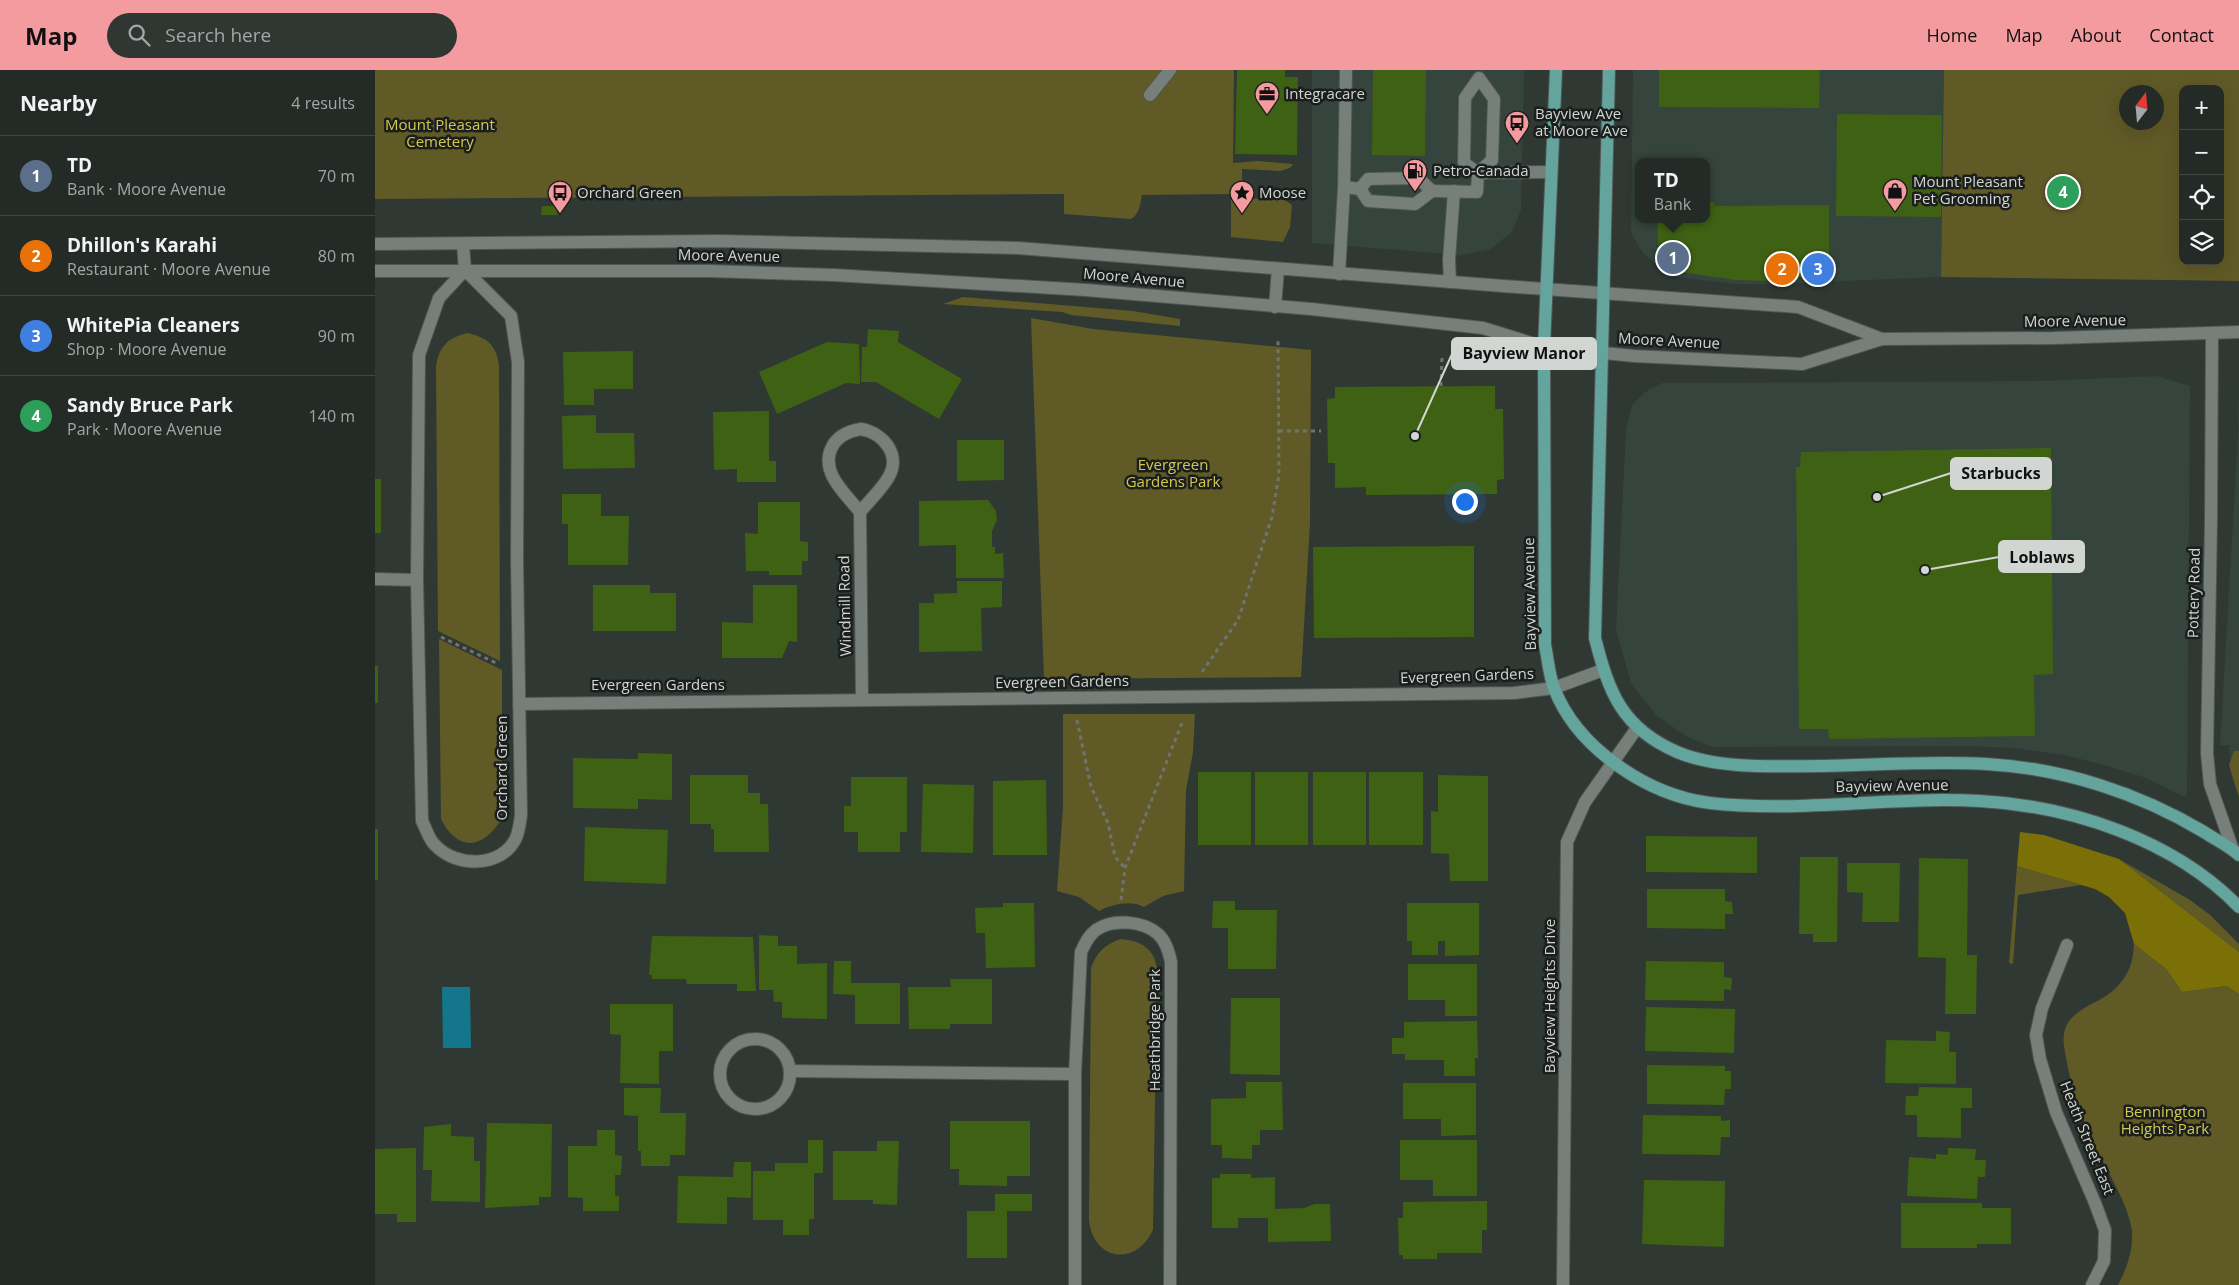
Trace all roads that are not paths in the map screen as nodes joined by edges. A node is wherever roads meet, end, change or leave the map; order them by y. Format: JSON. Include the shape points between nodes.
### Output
{"nodes":[{"id":1,"x":1169,"y":70,"type":"edge"},
{"id":2,"x":1346,"y":70,"type":"edge"},
{"id":3,"x":1556,"y":70,"type":"edge"},
{"id":4,"x":1609,"y":70,"type":"edge"},
{"id":5,"x":1480,"y":74,"type":"edge"},
{"id":6,"x":1150,"y":95,"type":"dead end"},
{"id":7,"x":1551,"y":172,"type":"junction"},
{"id":8,"x":1478,"y":173,"type":"junction"},
{"id":9,"x":1344,"y":187,"type":"junction"},
{"id":10,"x":1360,"y":189,"type":"junction"},
{"id":11,"x":1432,"y":190,"type":"junction"},
{"id":12,"x":1454,"y":191,"type":"junction"},
{"id":13,"x":375,"y":244,"type":"edge"},
{"id":14,"x":463,"y":244,"type":"junction"},
{"id":15,"x":1278,"y":269,"type":"junction"},
{"id":16,"x":465,"y":270,"type":"junction"},
{"id":17,"x":375,"y":271,"type":"edge"},
{"id":18,"x":1339,"y":274,"type":"junction"},
{"id":19,"x":1450,"y":282,"type":"junction"},
{"id":20,"x":1547,"y":289,"type":"junction"},
{"id":21,"x":1603,"y":292,"type":"junction"},
{"id":22,"x":1275,"y":307,"type":"junction"},
{"id":23,"x":2239,"y":332,"type":"edge"},
{"id":24,"x":2212,"y":333,"type":"junction"},
{"id":25,"x":1882,"y":339,"type":"junction"},
{"id":26,"x":1544,"y":347,"type":"junction"},
{"id":27,"x":1602,"y":353,"type":"junction"},
{"id":28,"x":860,"y":512,"type":"junction"},
{"id":29,"x":375,"y":580,"type":"edge"},
{"id":30,"x":417,"y":580,"type":"junction"},
{"id":31,"x":1603,"y":670,"type":"junction"},
{"id":32,"x":1554,"y":688,"type":"junction"},
{"id":33,"x":862,"y":700,"type":"junction"},
{"id":34,"x":519,"y":704,"type":"junction"},
{"id":35,"x":1637,"y":728,"type":"junction"},
{"id":36,"x":1612,"y":763,"type":"junction"},
{"id":37,"x":2236,"y":852,"type":"edge"},
{"id":38,"x":2239,"y":907,"type":"edge"},
{"id":39,"x":2067,"y":946,"type":"dead end"},
{"id":40,"x":790,"y":1071,"type":"junction"},
{"id":41,"x":1075,"y":1074,"type":"junction"},
{"id":42,"x":1075,"y":1285,"type":"edge"},
{"id":43,"x":1170,"y":1285,"type":"edge"},
{"id":44,"x":1563,"y":1285,"type":"edge"},
{"id":45,"x":2092,"y":1285,"type":"edge"}],
"edges":[{"from":1,"to":6,"type":"street"},
{"from":2,"to":9,"type":"street"},
{"from":3,"to":7,"type":"main road","name":"Bayview Avenue"},
{"from":4,"to":21,"type":"main road","name":"Bayview Avenue"},
{"from":5,"to":8,"type":"street","via":[[1495,98],[1492,160]]},
{"from":5,"to":8,"type":"street","via":[[1465,98],[1464,163]]},
{"from":7,"to":8,"type":"street"},
{"from":7,"to":20,"type":"main road","name":"Bayview Avenue"},
{"from":8,"to":12,"type":"street","via":[[1477,192]]},
{"from":9,"to":10,"type":"street"},
{"from":9,"to":18,"type":"street"},
{"from":10,"to":11,"type":"street","via":[[1368,179],[1418,178]]},
{"from":10,"to":11,"type":"street","via":[[1368,200],[1415,204]]},
{"from":11,"to":12,"type":"street"},
{"from":12,"to":19,"type":"street"},
{"from":13,"to":14,"type":"street","name":"Moore Avenue"},
{"from":14,"to":15,"type":"street","name":"Moore Avenue","via":[[872,243],[1018,248]]},
{"from":14,"to":16,"type":"street"},
{"from":15,"to":18,"type":"street","name":"Moore Avenue"},
{"from":15,"to":22,"type":"street"},
{"from":16,"to":17,"type":"street","name":"Moore Avenue"},
{"from":16,"to":22,"type":"street","name":"Moore Avenue","via":[[834,275],[1087,290]]},
{"from":16,"to":30,"type":"street","name":"Orchard Green","via":[[439,298],[419,355]]},
{"from":16,"to":34,"type":"street","name":"Orchard Green","via":[[511,316],[517,362]]},
{"from":18,"to":19,"type":"street","name":"Moore Avenue"},
{"from":19,"to":20,"type":"street","name":"Moore Avenue"},
{"from":20,"to":21,"type":"street","name":"Moore Avenue"},
{"from":20,"to":26,"type":"main road","name":"Bayview Avenue"},
{"from":21,"to":25,"type":"street","name":"Moore Avenue","via":[[1798,307]]},
{"from":21,"to":27,"type":"main road","name":"Bayview Avenue"},
{"from":22,"to":26,"type":"street","name":"Moore Avenue","via":[[1483,328]]},
{"from":23,"to":24,"type":"street","name":"Moore Avenue"},
{"from":24,"to":25,"type":"street","name":"Moore Avenue"},
{"from":24,"to":37,"type":"street","name":"Pottery Road","via":[[2207,753],[2210,784]]},
{"from":25,"to":27,"type":"street","name":"Moore Avenue","via":[[1802,364]]},
{"from":26,"to":27,"type":"street","name":"Moore Avenue"},
{"from":26,"to":32,"type":"main road","name":"Bayview Avenue","via":[[1545,645]]},
{"from":27,"to":31,"type":"main road","name":"Bayview Avenue","via":[[1595,638]]},
{"from":28,"to":28,"type":"street","via":[[889,478],[893,456],[882,438],[861,429],[851,430],[838,439],[828,461],[834,480]]},
{"from":28,"to":33,"type":"street","name":"Windmill Road"},
{"from":29,"to":30,"type":"street"},
{"from":30,"to":34,"type":"street","name":"Orchard Green","via":[[422,821],[434,845],[457,860],[480,862],[500,856],[516,838],[521,814]]},
{"from":31,"to":32,"type":"street","name":"Evergreen Gardens"},
{"from":31,"to":35,"type":"main road","name":"Bayview Avenue","via":[[1616,703]]},
{"from":32,"to":33,"type":"street","name":"Evergreen Gardens","via":[[1514,694]]},
{"from":32,"to":36,"type":"main road","name":"Bayview Avenue","via":[[1575,728]]},
{"from":33,"to":34,"type":"street","name":"Evergreen Gardens"},
{"from":35,"to":36,"type":"street","name":"Bayview Heights Drive"},
{"from":35,"to":37,"type":"main road","name":"Bayview Avenue","via":[[1677,752],[1707,761],[1768,766],[1987,764],[2056,774],[2130,794],[2181,819]]},
{"from":36,"to":38,"type":"main road","name":"Bayview Avenue","via":[[1679,795],[1708,802],[1747,805],[1979,801],[2043,808],[2113,828],[2163,850],[2207,879]]},
{"from":36,"to":44,"type":"street","name":"Bayview Heights Drive","via":[[1585,802],[1567,842]]},
{"from":39,"to":45,"type":"street","name":"Heath Street East","via":[[2042,1008],[2036,1035],[2055,1112],[2105,1230],[2104,1261]]},
{"from":40,"to":40,"type":"street","via":[[784,1093],[770,1104],[754,1109],[733,1101],[725,1093],[719,1071],[728,1050],[737,1043],[759,1039],[780,1049]]},
{"from":40,"to":41,"type":"street"},
{"from":41,"to":42,"type":"street","name":"Heathbridge Park"},
{"from":41,"to":43,"type":"street","name":"Heathbridge Park","via":[[1081,952],[1088,937],[1109,924],[1148,927],[1160,935],[1171,962]]}]}
